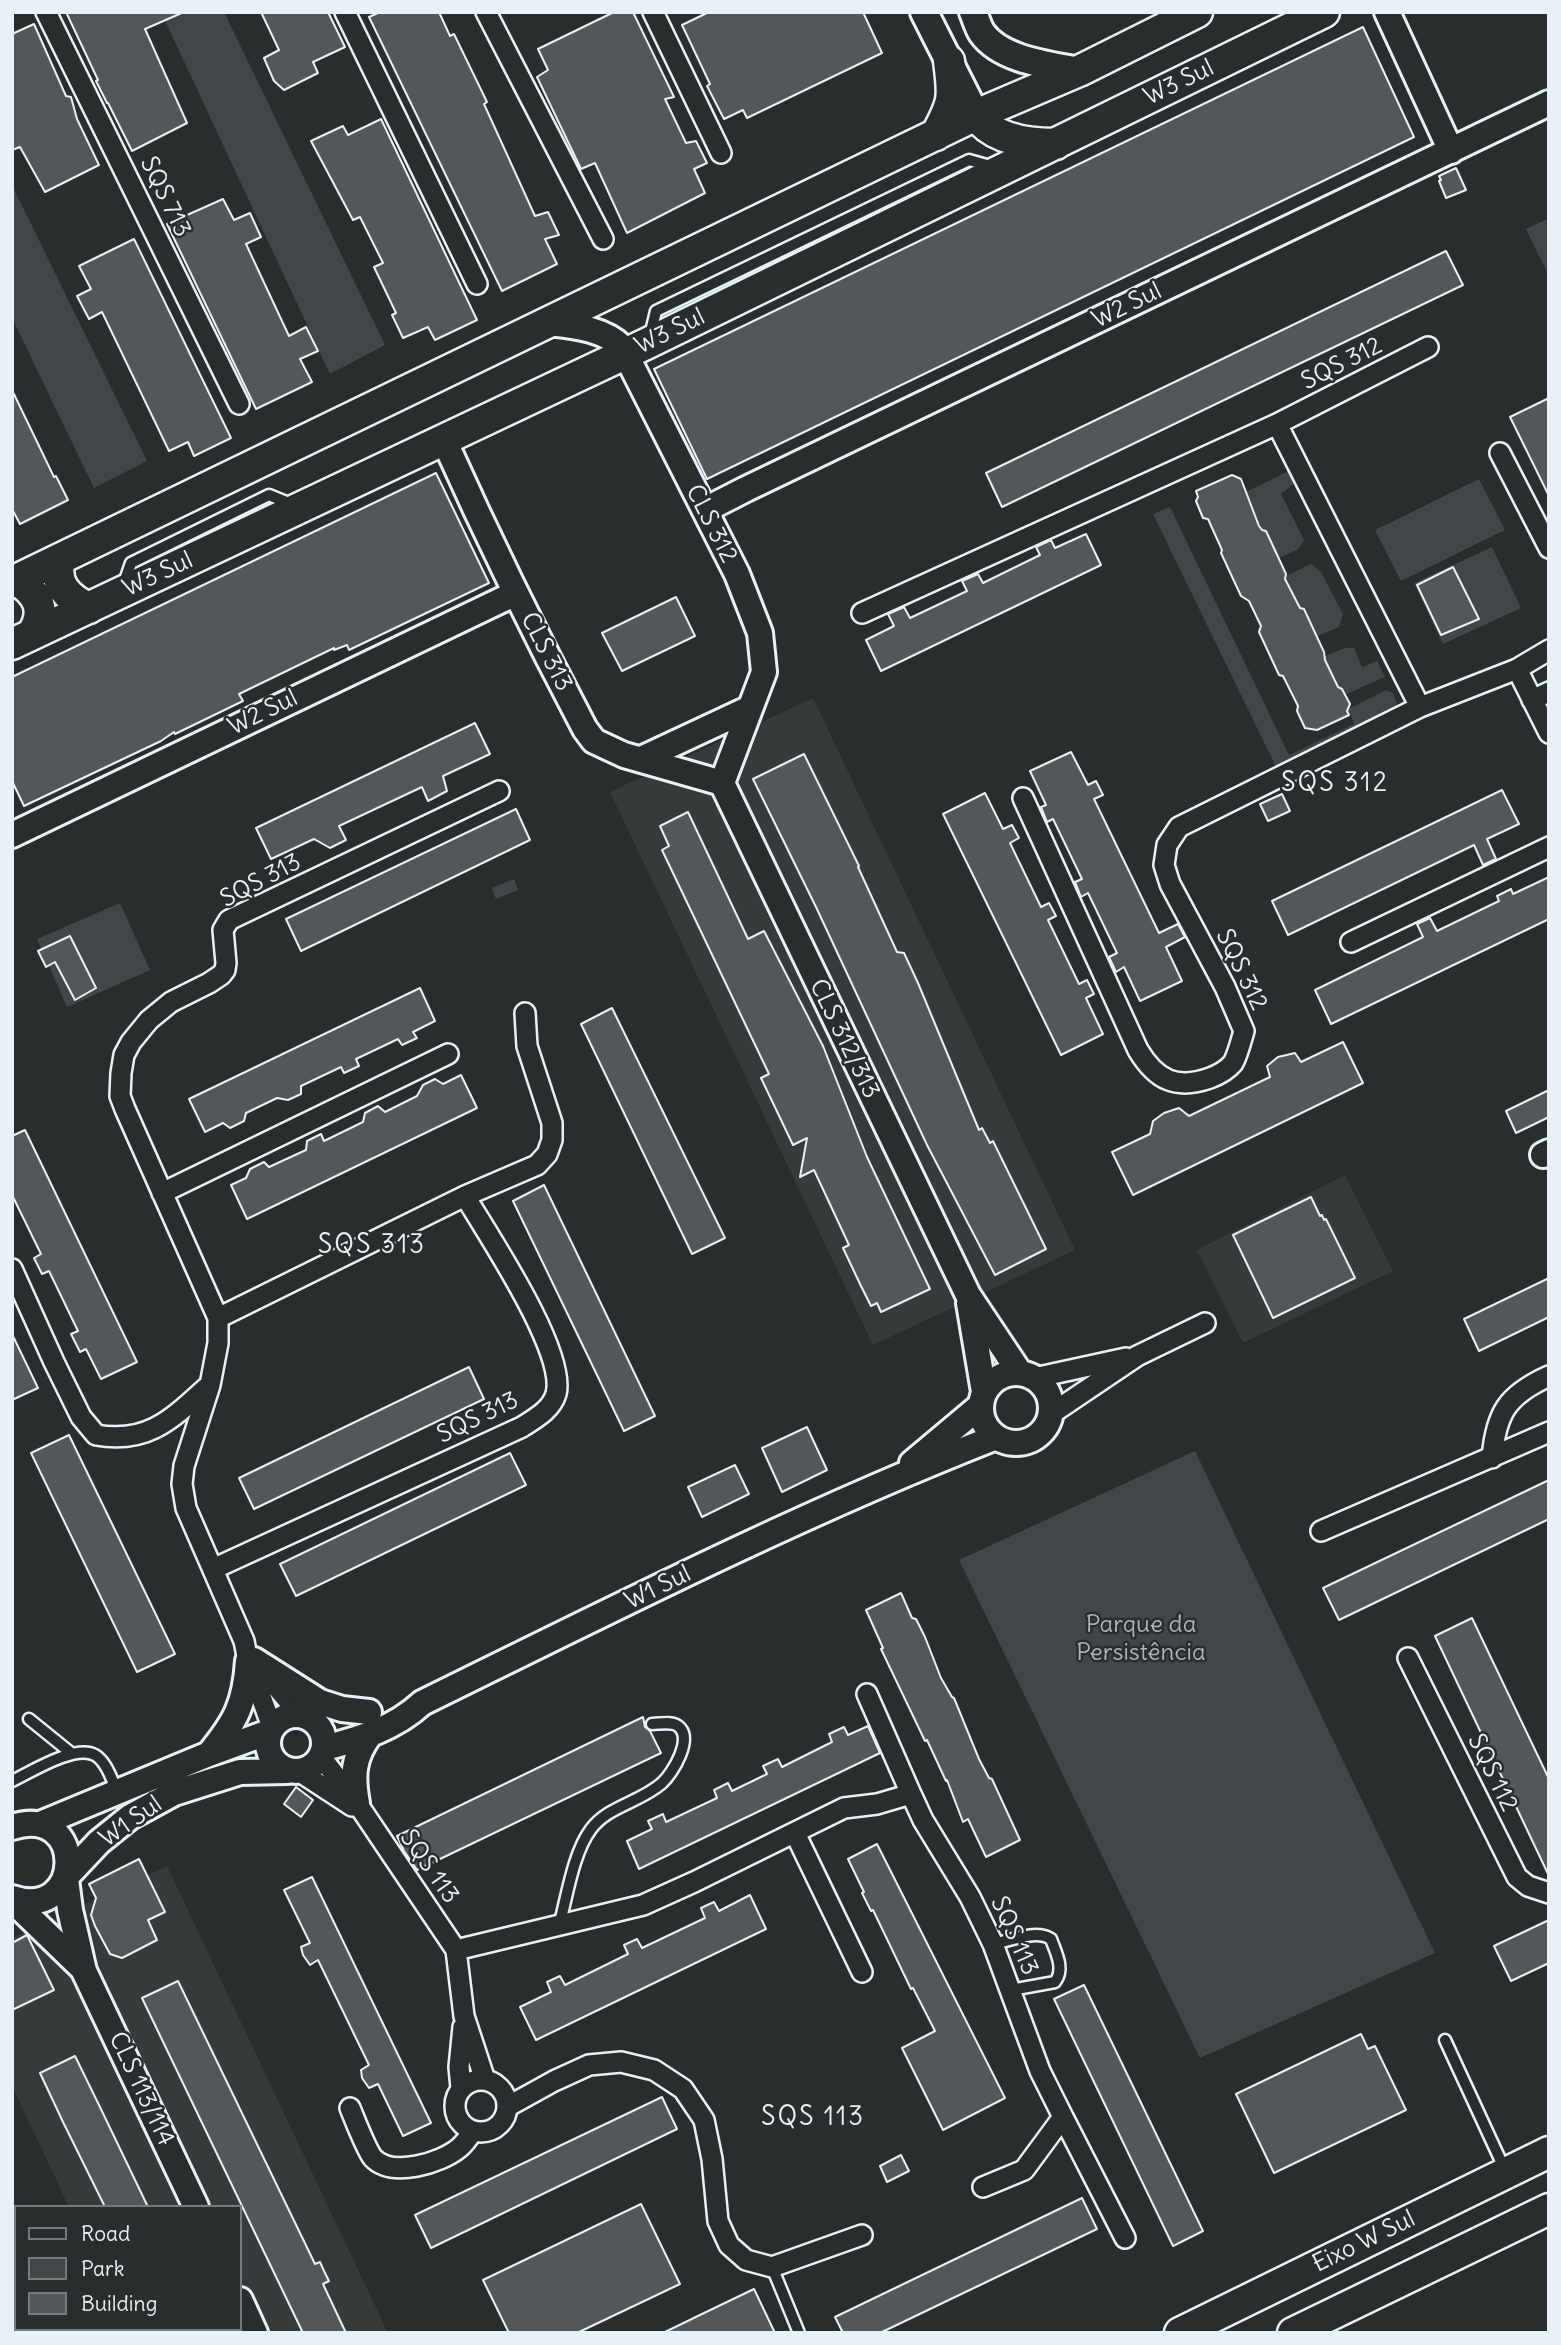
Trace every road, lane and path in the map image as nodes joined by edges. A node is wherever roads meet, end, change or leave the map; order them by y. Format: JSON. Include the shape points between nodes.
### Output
{"nodes":[{"id":1,"x":46,"y":12,"type":"edge"},
{"id":2,"x":345,"y":12,"type":"edge"},
{"id":3,"x":486,"y":12,"type":"edge"},
{"id":4,"x":653,"y":12,"type":"edge"},
{"id":5,"x":924,"y":12,"type":"edge"},
{"id":6,"x":973,"y":12,"type":"edge"},
{"id":7,"x":1197,"y":12,"type":"edge"},
{"id":8,"x":1324,"y":12,"type":"edge"},
{"id":9,"x":1387,"y":12,"type":"edge"},
{"id":10,"x":949,"y":61,"type":"junction"},
{"id":11,"x":1079,"y":71,"type":"junction"},
{"id":12,"x":1549,"y":103,"type":"edge"},
{"id":13,"x":976,"y":115,"type":"junction"},
{"id":14,"x":936,"y":135,"type":"junction"},
{"id":15,"x":1056,"y":144,"type":"junction"},
{"id":16,"x":1451,"y":151,"type":"junction"},
{"id":17,"x":721,"y":153,"type":"dead end"},
{"id":18,"x":603,"y":239,"type":"dead end"},
{"id":19,"x":477,"y":284,"type":"dead end"},
{"id":20,"x":547,"y":323,"type":"junction"},
{"id":21,"x":1428,"y":347,"type":"dead end"},
{"id":22,"x":637,"y":348,"type":"junction"},
{"id":23,"x":239,"y":404,"type":"dead end"},
{"id":24,"x":1277,"y":424,"type":"junction"},
{"id":25,"x":444,"y":440,"type":"junction"},
{"id":26,"x":1500,"y":453,"type":"dead end"},
{"id":27,"x":705,"y":510,"type":"junction"},
{"id":28,"x":1549,"y":548,"type":"edge"},
{"id":29,"x":61,"y":559,"type":"junction"},
{"id":30,"x":14,"y":581,"type":"edge"},
{"id":31,"x":516,"y":593,"type":"junction"},
{"id":32,"x":89,"y":608,"type":"junction"},
{"id":33,"x":862,"y":613,"type":"dead end"},
{"id":34,"x":22,"y":639,"type":"edge"},
{"id":35,"x":1549,"y":650,"type":"edge"},
{"id":36,"x":1517,"y":669,"type":"junction"},
{"id":37,"x":1540,"y":696,"type":"edge"},
{"id":38,"x":1420,"y":706,"type":"junction"},
{"id":39,"x":750,"y":708,"type":"junction"},
{"id":40,"x":1549,"y":733,"type":"edge"},
{"id":41,"x":641,"y":760,"type":"junction"},
{"id":42,"x":722,"y":783,"type":"junction"},
{"id":43,"x":499,"y":791,"type":"dead end"},
{"id":44,"x":1023,"y":798,"type":"dead end"},
{"id":45,"x":12,"y":835,"type":"edge"},
{"id":46,"x":1549,"y":847,"type":"edge"},
{"id":47,"x":1351,"y":942,"type":"dead end"},
{"id":48,"x":525,"y":1013,"type":"dead end"},
{"id":49,"x":448,"y":1054,"type":"dead end"},
{"id":50,"x":162,"y":1193,"type":"junction"},
{"id":51,"x":465,"y":1196,"type":"junction"},
{"id":52,"x":12,"y":1269,"type":"edge"},
{"id":53,"x":968,"y":1296,"type":"junction"},
{"id":54,"x":218,"y":1318,"type":"junction"},
{"id":55,"x":1205,"y":1322,"type":"dead end"},
{"id":56,"x":1137,"y":1356,"type":"junction"},
{"id":57,"x":1027,"y":1375,"type":"junction"},
{"id":58,"x":1549,"y":1376,"type":"edge"},
{"id":59,"x":210,"y":1385,"type":"junction"},
{"id":60,"x":982,"y":1399,"type":"junction"},
{"id":61,"x":1051,"y":1414,"type":"junction"},
{"id":62,"x":1549,"y":1432,"type":"edge"},
{"id":63,"x":996,"y":1437,"type":"junction"},
{"id":64,"x":1492,"y":1458,"type":"junction"},
{"id":65,"x":895,"y":1477,"type":"junction"},
{"id":66,"x":1321,"y":1531,"type":"dead end"},
{"id":67,"x":213,"y":1569,"type":"junction"},
{"id":68,"x":249,"y":1657,"type":"junction"},
{"id":69,"x":1408,"y":1658,"type":"dead end"},
{"id":70,"x":867,"y":1694,"type":"dead end"},
{"id":71,"x":29,"y":1719,"type":"dead end"},
{"id":72,"x":369,"y":1724,"type":"junction"},
{"id":73,"x":652,"y":1724,"type":"dead end"},
{"id":74,"x":271,"y":1730,"type":"junction"},
{"id":75,"x":316,"y":1736,"type":"junction"},
{"id":76,"x":71,"y":1753,"type":"junction"},
{"id":77,"x":209,"y":1754,"type":"junction"},
{"id":78,"x":294,"y":1771,"type":"junction"},
{"id":79,"x":12,"y":1781,"type":"edge"},
{"id":80,"x":118,"y":1793,"type":"junction"},
{"id":81,"x":911,"y":1794,"type":"junction"},
{"id":82,"x":359,"y":1808,"type":"junction"},
{"id":83,"x":40,"y":1825,"type":"junction"},
{"id":84,"x":12,"y":1827,"type":"edge"},
{"id":85,"x":795,"y":1833,"type":"junction"},
{"id":86,"x":66,"y":1877,"type":"junction"},
{"id":87,"x":1549,"y":1893,"type":"edge"},
{"id":88,"x":14,"y":1899,"type":"edge"},
{"id":89,"x":559,"y":1926,"type":"junction"},
{"id":90,"x":993,"y":1944,"type":"junction"},
{"id":91,"x":456,"y":1950,"type":"junction"},
{"id":92,"x":84,"y":1971,"type":"junction"},
{"id":93,"x":862,"y":1972,"type":"dead end"},
{"id":94,"x":1011,"y":1990,"type":"junction"},
{"id":95,"x":464,"y":2016,"type":"junction"},
{"id":96,"x":1445,"y":2039,"type":"dead end"},
{"id":97,"x":554,"y":2081,"type":"junction"},
{"id":98,"x":490,"y":2083,"type":"junction"},
{"id":99,"x":461,"y":2088,"type":"junction"},
{"id":100,"x":507,"y":2107,"type":"junction"},
{"id":101,"x":350,"y":2108,"type":"dead end"},
{"id":102,"x":1063,"y":2116,"type":"junction"},
{"id":103,"x":473,"y":2131,"type":"junction"},
{"id":104,"x":1549,"y":2152,"type":"edge"},
{"id":105,"x":1506,"y":2174,"type":"junction"},
{"id":106,"x":983,"y":2188,"type":"dead end"},
{"id":107,"x":195,"y":2205,"type":"edge"},
{"id":108,"x":1549,"y":2209,"type":"edge"},
{"id":109,"x":862,"y":2235,"type":"dead end"},
{"id":110,"x":1125,"y":2238,"type":"dead end"},
{"id":111,"x":772,"y":2267,"type":"junction"},
{"id":112,"x":242,"y":2304,"type":"edge"},
{"id":113,"x":255,"y":2333,"type":"edge"},
{"id":114,"x":799,"y":2333,"type":"edge"},
{"id":115,"x":1180,"y":2333,"type":"edge"},
{"id":116,"x":1293,"y":2333,"type":"edge"}],
"edges":[{"from":1,"to":23,"type":"street","name":"SQS 713"},
{"from":2,"to":19,"type":"street"},
{"from":3,"to":18,"type":"street"},
{"from":4,"to":17,"type":"street"},
{"from":5,"to":10,"type":"main road"},
{"from":6,"to":11,"type":"main road","via":[[983,34],[1004,52]]},
{"from":7,"to":11,"type":"main road"},
{"from":8,"to":15,"type":"main road","name":"W3 Sul"},
{"from":9,"to":16,"type":"street"},
{"from":10,"to":13,"type":"main road"},
{"from":10,"to":14,"type":"main road","via":[[951,107]]},
{"from":11,"to":13,"type":"main road"},
{"from":12,"to":16,"type":"street","name":"W2 Sul"},
{"from":13,"to":14,"type":"main road"},
{"from":13,"to":15,"type":"main road","via":[[1005,136]]},
{"from":14,"to":20,"type":"main road"},
{"from":15,"to":22,"type":"main road","name":"W3 Sul"},
{"from":16,"to":27,"type":"street","name":"W2 Sul"},
{"from":20,"to":22,"type":"street","name":"CLS 312","via":[[580,327]]},
{"from":20,"to":29,"type":"main road"},
{"from":21,"to":24,"type":"street","name":"SQS 312"},
{"from":22,"to":25,"type":"main road","name":"W3 Sul"},
{"from":22,"to":27,"type":"street","name":"CLS 312"},
{"from":24,"to":33,"type":"street","name":"SQS 312"},
{"from":24,"to":38,"type":"street"},
{"from":25,"to":31,"type":"street","name":"CLS 313"},
{"from":25,"to":32,"type":"main road","name":"W3 Sul"},
{"from":26,"to":28,"type":"street"},
{"from":27,"to":39,"type":"street","name":"CLS 312","via":[[760,633],[764,672]]},
{"from":29,"to":30,"type":"main road"},
{"from":29,"to":32,"type":"main road","via":[[56,572],[60,583]]},
{"from":30,"to":34,"type":"main road","via":[[32,590],[39,607],[38,626]]},
{"from":31,"to":41,"type":"street","name":"CLS 313","via":[[585,729],[594,741]]},
{"from":31,"to":45,"type":"street","name":"W2 Sul"},
{"from":32,"to":34,"type":"main road","name":"W3 Sul"},
{"from":35,"to":36,"type":"street","name":"SQS 312"},
{"from":36,"to":37,"type":"street"},
{"from":36,"to":38,"type":"street","name":"SQS 312"},
{"from":37,"to":40,"type":"street"},
{"from":38,"to":44,"type":"street","name":"SQS 312","via":[[1179,827],[1167,845],[1164,865],[1170,884],[1244,1031],[1233,1063],[1196,1083],[1175,1083],[1147,1065]]},
{"from":39,"to":41,"type":"street"},
{"from":39,"to":42,"type":"street","name":"CLS 312"},
{"from":41,"to":42,"type":"street","name":"CLS 313"},
{"from":42,"to":53,"type":"street","name":"CLS 312/313"},
{"from":43,"to":50,"type":"street","name":"SQS 313","via":[[227,922],[223,930],[226,963],[221,975],[171,1002],[149,1020],[124,1055],[120,1096]]},
{"from":46,"to":47,"type":"street"},
{"from":48,"to":51,"type":"street","via":[[527,1045],[552,1123],[547,1154],[537,1165]]},
{"from":49,"to":50,"type":"street"},
{"from":50,"to":54,"type":"street","name":"SQS 313"},
{"from":51,"to":54,"type":"street"},
{"from":51,"to":67,"type":"street","name":"SQS 313","via":[[526,1297],[555,1365],[552,1404],[522,1427]]},
{"from":52,"to":59,"type":"street","via":[[65,1384],[96,1435],[124,1437],[160,1427]]},
{"from":53,"to":57,"type":"street","name":"CLS 312/313"},
{"from":53,"to":60,"type":"street","name":"CLS 312/313"},
{"from":54,"to":59,"type":"street","name":"SQS 313"},
{"from":55,"to":56,"type":"street"},
{"from":56,"to":57,"type":"street"},
{"from":56,"to":61,"type":"street"},
{"from":57,"to":60,"type":"street","via":[[1006,1374],[993,1381]]},
{"from":57,"to":61,"type":"street","via":[[1044,1387]]},
{"from":58,"to":64,"type":"street","via":[[1515,1396],[1502,1411]]},
{"from":59,"to":67,"type":"street","name":"SQS 313","via":[[182,1484],[186,1508]]},
{"from":60,"to":63,"type":"street","via":[[982,1419]]},
{"from":60,"to":65,"type":"street","name":"W1 Sul"},
{"from":61,"to":63,"type":"street","via":[[1036,1437],[1009,1443]]},
{"from":62,"to":64,"type":"street"},
{"from":63,"to":65,"type":"street","name":"W1 Sul"},
{"from":64,"to":66,"type":"street"},
{"from":65,"to":72,"type":"street","name":"W1 Sul","via":[[422,1703],[404,1704]]},
{"from":67,"to":68,"type":"street","name":"SQS 313"},
{"from":68,"to":72,"type":"street","via":[[320,1702]]},
{"from":68,"to":74,"type":"street","name":"SQS 313"},
{"from":68,"to":75,"type":"street","name":"SQS 313"},
{"from":68,"to":77,"type":"street","via":[[243,1699],[231,1727]]},
{"from":69,"to":87,"type":"street","name":"SQS 112","via":[[1517,1877]]},
{"from":70,"to":81,"type":"street","name":"SQS 113"},
{"from":71,"to":76,"type":"lane"},
{"from":72,"to":75,"type":"street","name":"W1 Sul"},
{"from":72,"to":82,"type":"street","via":[[353,1770]]},
{"from":73,"to":89,"type":"lane","via":[[680,1727],[684,1736],[680,1755],[664,1782],[593,1826],[579,1852]]},
{"from":74,"to":75,"type":"street","via":[[284,1717]]},
{"from":74,"to":77,"type":"street","name":"W1 Sul"},
{"from":74,"to":78,"type":"street","via":[[267,1747],[274,1762]]},
{"from":75,"to":78,"type":"street","via":[[313,1767]]},
{"from":75,"to":82,"type":"street","name":"SQS 113"},
{"from":76,"to":79,"type":"lane"},
{"from":76,"to":80,"type":"lane","via":[[95,1755]]},
{"from":77,"to":80,"type":"street","name":"W1 Sul"},
{"from":78,"to":82,"type":"street","name":"SQS 113"},
{"from":78,"to":86,"type":"street","name":"W1 Sul","via":[[240,1772],[174,1793],[120,1825]]},
{"from":80,"to":83,"type":"street","name":"W1 Sul"},
{"from":81,"to":85,"type":"street","via":[[845,1808]]},
{"from":81,"to":90,"type":"street","name":"SQS 113"},
{"from":82,"to":91,"type":"street","name":"SQS 113"},
{"from":83,"to":84,"type":"street","name":"W1 Sul"},
{"from":83,"to":86,"type":"street","name":"CLS 113/114","via":[[65,1845],[69,1860]]},
{"from":85,"to":89,"type":"street","via":[[643,1905]]},
{"from":85,"to":93,"type":"street"},
{"from":86,"to":88,"type":"street","name":"W1 Sul","via":[[53,1894],[35,1902]]},
{"from":86,"to":92,"type":"street","name":"CLS 113/114"},
{"from":88,"to":92,"type":"street","name":"CLS 113/114"},
{"from":89,"to":91,"type":"street"},
{"from":90,"to":94,"type":"street","name":"SQS 113"},
{"from":90,"to":94,"type":"lane","via":[[1036,1934],[1051,1939],[1061,1970],[1059,1978]]},
{"from":91,"to":95,"type":"street","name":"SQS 113"},
{"from":92,"to":107,"type":"street","name":"CLS 113/114"},
{"from":94,"to":102,"type":"street","name":"SQS 113","via":[[1040,2071]]},
{"from":95,"to":98,"type":"street","name":"SQS 113"},
{"from":95,"to":99,"type":"street","name":"SQS 113"},
{"from":96,"to":105,"type":"lane"},
{"from":97,"to":98,"type":"street"},
{"from":97,"to":100,"type":"street"},
{"from":97,"to":111,"type":"street","via":[[589,2065],[621,2062],[654,2070],[683,2089],[704,2120],[718,2221],[729,2245],[746,2260]]},
{"from":98,"to":99,"type":"street","via":[[472,2081]]},
{"from":98,"to":100,"type":"street","name":"SQS 113","via":[[504,2095]]},
{"from":99,"to":103,"type":"street","name":"SQS 113","via":[[455,2113]]},
{"from":100,"to":103,"type":"street","via":[[496,2127]]},
{"from":101,"to":103,"type":"street","via":[[373,2157],[386,2166],[410,2168],[448,2156]]},
{"from":102,"to":106,"type":"street","via":[[1024,2169]]},
{"from":102,"to":110,"type":"street","name":"SQS 113"},
{"from":104,"to":105,"type":"main road","name":"Eixo W Sul"},
{"from":105,"to":115,"type":"main road","name":"Eixo W Sul"},
{"from":108,"to":116,"type":"main road","name":"Eixo W Sul"},
{"from":109,"to":111,"type":"street"},
{"from":111,"to":114,"type":"lane"},
{"from":112,"to":113,"type":"street"}]}
